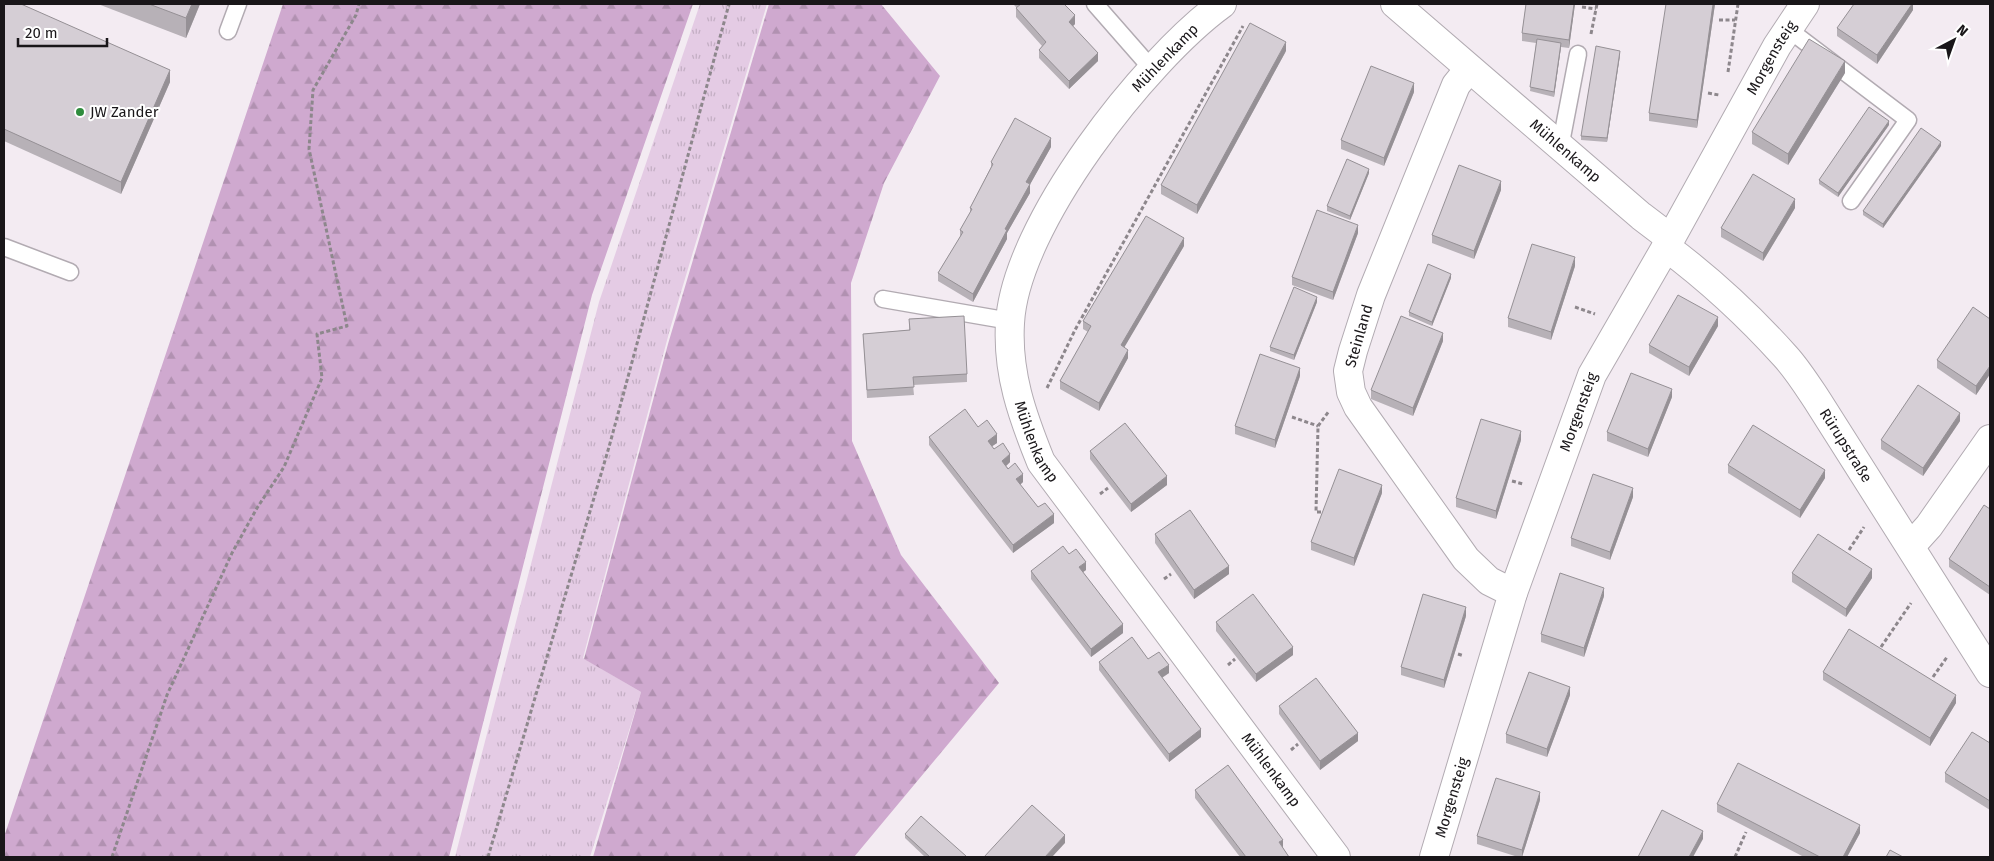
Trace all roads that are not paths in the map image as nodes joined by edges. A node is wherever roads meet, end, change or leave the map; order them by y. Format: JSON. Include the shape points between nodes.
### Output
{"nodes":[{"id":1,"x":238,"y":4,"type":"edge"},
{"id":2,"x":1094,"y":4,"type":"edge"},
{"id":3,"x":1222,"y":4,"type":"edge"},
{"id":4,"x":1395,"y":4,"type":"edge"},
{"id":5,"x":1805,"y":4,"type":"edge"},
{"id":6,"x":1788,"y":29,"type":"junction"},
{"id":7,"x":228,"y":30,"type":"dead end"},
{"id":8,"x":1578,"y":54,"type":"road end"},
{"id":9,"x":1469,"y":68,"type":"junction"},
{"id":10,"x":1152,"y":69,"type":"junction"},
{"id":11,"x":1560,"y":148,"type":"junction"},
{"id":12,"x":1851,"y":201,"type":"dead end"},
{"id":13,"x":1668,"y":243,"type":"junction"},
{"id":14,"x":4,"y":247,"type":"edge"},
{"id":15,"x":70,"y":272,"type":"dead end"},
{"id":16,"x":883,"y":299,"type":"dead end"},
{"id":17,"x":1010,"y":321,"type":"junction"},
{"id":18,"x":1990,"y":439,"type":"edge"},
{"id":19,"x":1911,"y":546,"type":"junction"},
{"id":20,"x":1514,"y":593,"type":"junction"},
{"id":21,"x":1990,"y":674,"type":"edge"},
{"id":22,"x":1336,"y":857,"type":"edge"},
{"id":23,"x":1434,"y":857,"type":"edge"}],
"edges":[{"from":1,"to":7,"type":"lane"},
{"from":2,"to":10,"type":"lane"},
{"from":3,"to":10,"type":"street","name":"Mühlenkamp","via":[[1175,44]]},
{"from":4,"to":9,"type":"street","name":"Mühlenkamp"},
{"from":5,"to":6,"type":"street","name":"Morgensteig"},
{"from":6,"to":12,"type":"lane","via":[[1908,120]]},
{"from":6,"to":13,"type":"street","name":"Morgensteig"},
{"from":8,"to":11,"type":"lane"},
{"from":9,"to":11,"type":"street","name":"Mühlenkamp"},
{"from":9,"to":20,"type":"street","name":"Steinland","via":[[1456,85],[1371,295],[1348,371],[1351,392],[1358,407],[1466,559],[1489,580]]},
{"from":10,"to":17,"type":"street","name":"Mühlenkamp","via":[[1095,140],[1048,214],[1022,273]]},
{"from":11,"to":13,"type":"street","name":"Mühlenkamp"},
{"from":13,"to":19,"type":"street","name":"Rürupstraße","via":[[1786,357]]},
{"from":13,"to":20,"type":"street","name":"Morgensteig","via":[[1592,375]]},
{"from":14,"to":15,"type":"lane"},
{"from":16,"to":17,"type":"lane"},
{"from":17,"to":22,"type":"street","name":"Mühlenkamp","via":[[1010,366],[1025,421],[1041,462]]},
{"from":18,"to":19,"type":"street","via":[[1929,526]]},
{"from":19,"to":21,"type":"street","name":"Rürupstraße"},
{"from":20,"to":23,"type":"street","name":"Morgensteig"}]}
